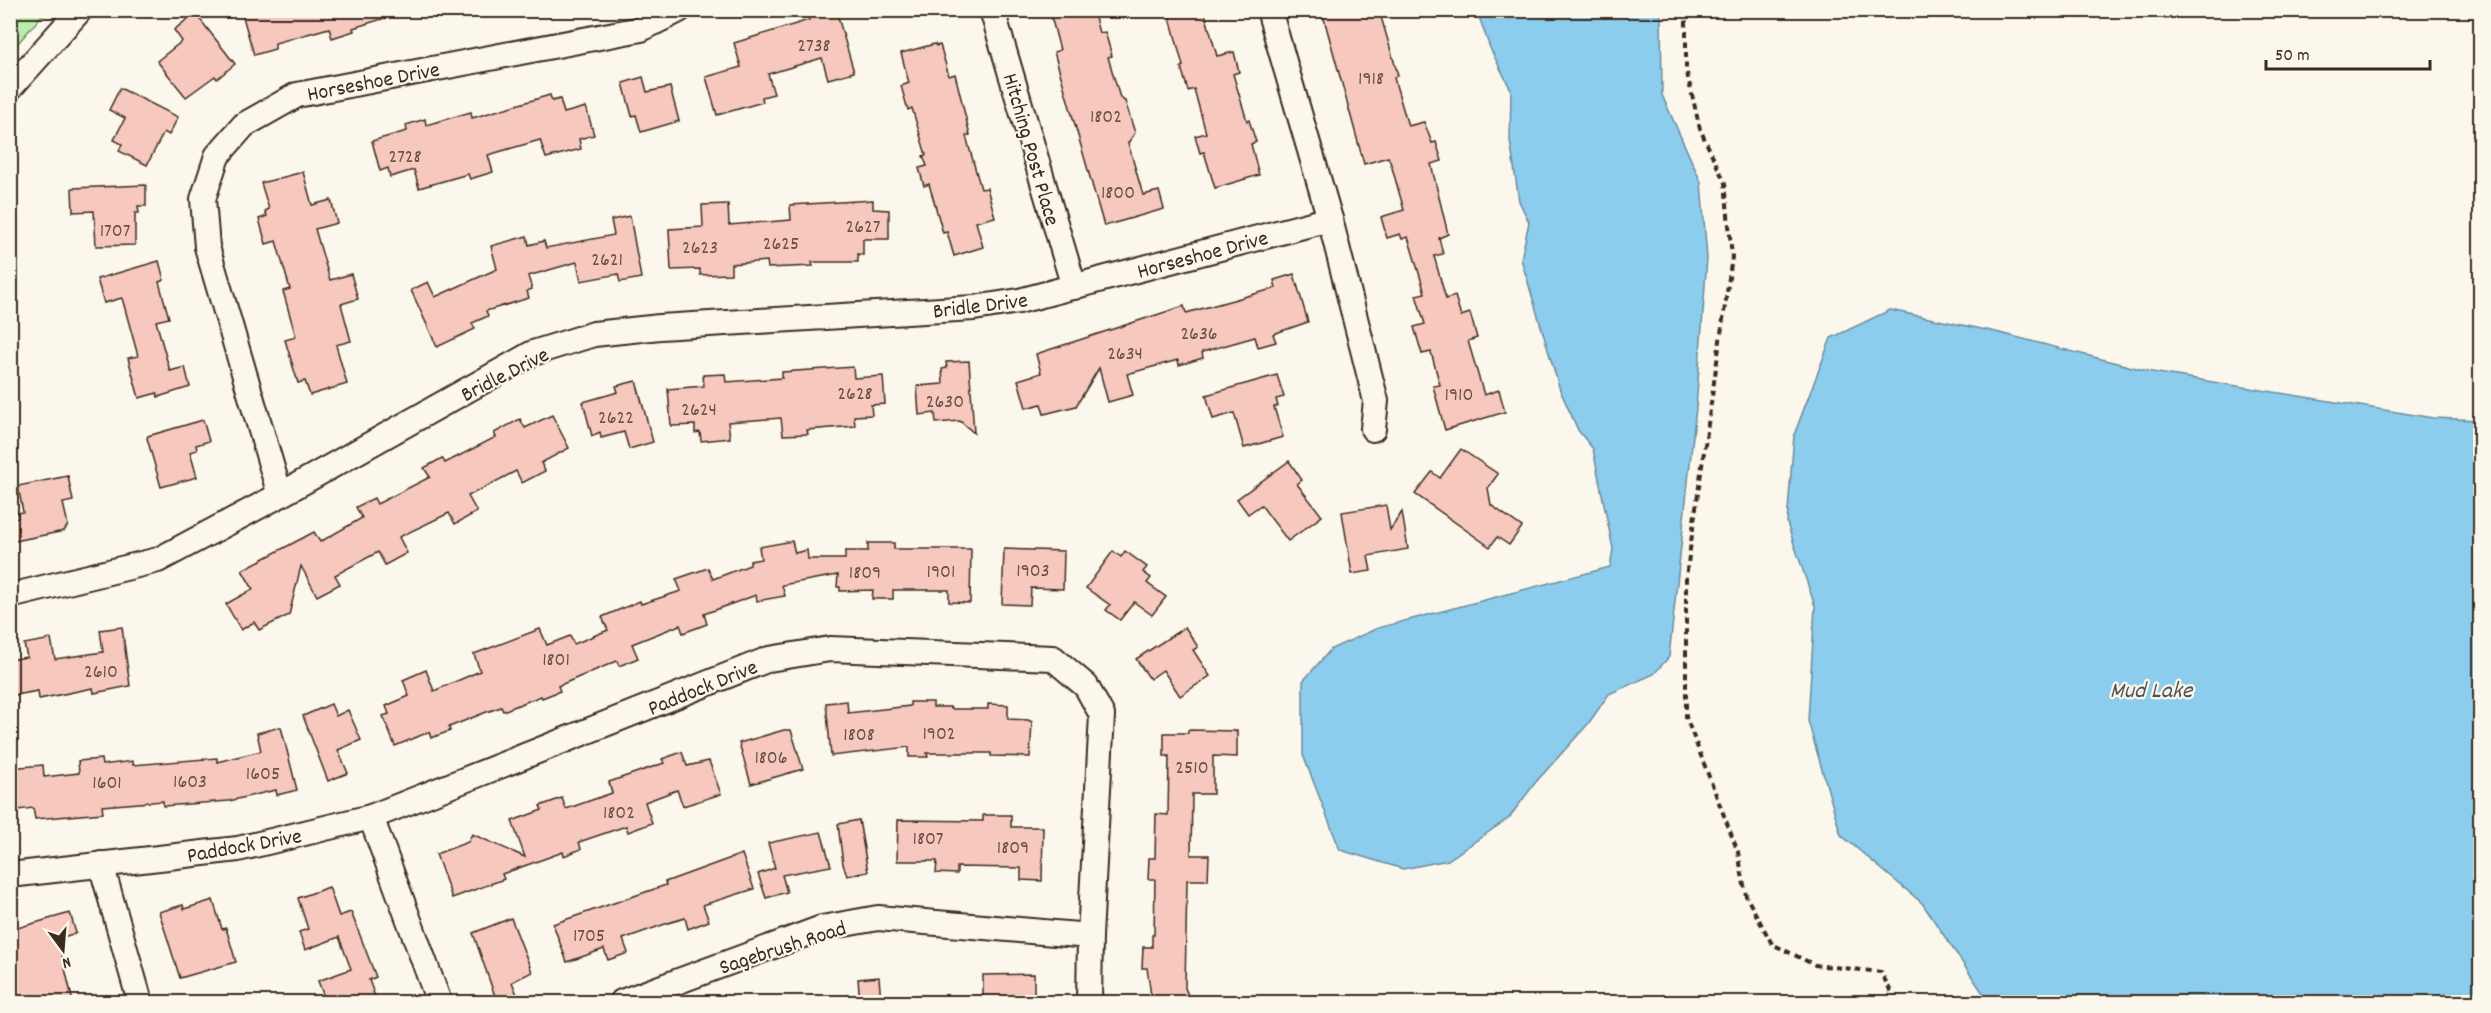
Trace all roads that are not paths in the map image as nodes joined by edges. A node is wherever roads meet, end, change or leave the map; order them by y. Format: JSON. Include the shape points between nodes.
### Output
{"nodes":[{"id":1,"x":80,"y":10,"type":"edge"},
{"id":2,"x":679,"y":10,"type":"edge"},
{"id":3,"x":992,"y":10,"type":"edge"},
{"id":4,"x":1269,"y":10,"type":"edge"},
{"id":5,"x":10,"y":88,"type":"edge"},
{"id":6,"x":1330,"y":219,"type":"junction"},
{"id":7,"x":1074,"y":287,"type":"junction"},
{"id":8,"x":1373,"y":429,"type":"dead end"},
{"id":9,"x":280,"y":495,"type":"junction"},
{"id":10,"x":10,"y":596,"type":"edge"},
{"id":11,"x":370,"y":817,"type":"junction"},
{"id":12,"x":101,"y":864,"type":"junction"},
{"id":13,"x":10,"y":874,"type":"edge"},
{"id":14,"x":1090,"y":936,"type":"junction"},
{"id":15,"x":140,"y":1002,"type":"edge"},
{"id":16,"x":439,"y":1002,"type":"edge"},
{"id":17,"x":622,"y":1002,"type":"edge"},
{"id":18,"x":1089,"y":1002,"type":"edge"}],
"edges":[{"from":1,"to":5,"type":"street"},
{"from":2,"to":9,"type":"street","name":"Horseshoe Drive","via":[[641,28],[297,95],[244,125],[217,156],[202,199],[207,247]]},
{"from":3,"to":7,"type":"street","name":"Hitching Post Place"},
{"from":4,"to":6,"type":"street"},
{"from":6,"to":7,"type":"street","name":"Horseshoe Drive"},
{"from":6,"to":8,"type":"street","via":[[1376,401]]},
{"from":7,"to":9,"type":"street","name":"Bridle Drive","via":[[974,308],[594,334],[533,353]]},
{"from":9,"to":10,"type":"street","name":"Bridle Drive","via":[[158,560]]},
{"from":11,"to":12,"type":"street","name":"Paddock Drive","via":[[238,849]]},
{"from":11,"to":14,"type":"street","name":"Paddock Drive","via":[[769,659],[830,648],[1053,658],[1086,686],[1102,715]]},
{"from":11,"to":16,"type":"street"},
{"from":12,"to":13,"type":"street","name":"Paddock Drive"},
{"from":12,"to":15,"type":"street"},
{"from":14,"to":17,"type":"street","name":"Sagebrush Road","via":[[878,918],[822,928]]},
{"from":14,"to":18,"type":"street","name":"Paddock Drive"}]}
